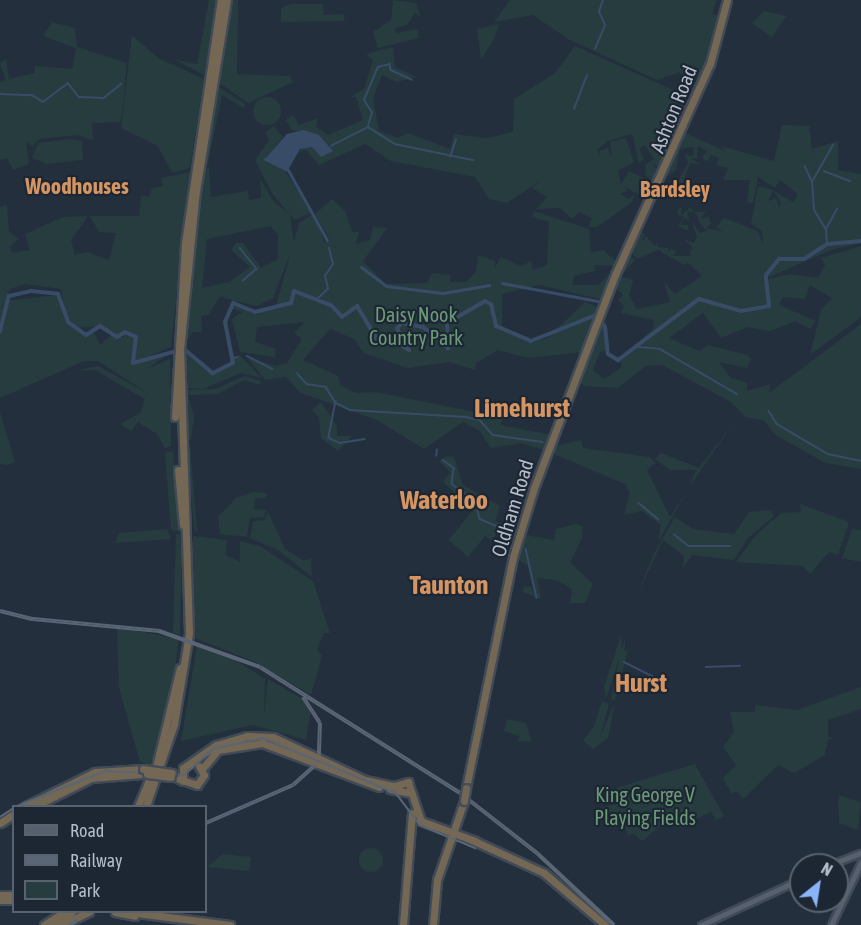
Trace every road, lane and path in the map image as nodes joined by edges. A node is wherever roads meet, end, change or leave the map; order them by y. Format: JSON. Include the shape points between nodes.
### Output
{"nodes":[{"id":1,"x":221,"y":0,"type":"edge"},
{"id":2,"x":227,"y":0,"type":"edge"},
{"id":3,"x":728,"y":0,"type":"edge"},
{"id":4,"x":605,"y":302,"type":"joint"},
{"id":5,"x":178,"y":342,"type":"junction"},
{"id":6,"x":178,"y":356,"type":"junction"},
{"id":7,"x":192,"y":763,"type":"junction"},
{"id":8,"x":202,"y":769,"type":"junction"},
{"id":9,"x":182,"y":770,"type":"junction"},
{"id":10,"x":142,"y":772,"type":"junction"},
{"id":11,"x":172,"y":775,"type":"junction"},
{"id":12,"x":183,"y":781,"type":"junction"},
{"id":13,"x":385,"y":788,"type":"junction"},
{"id":14,"x":404,"y":791,"type":"junction"},
{"id":15,"x":30,"y":805,"type":"edge"},
{"id":16,"x":39,"y":805,"type":"edge"},
{"id":17,"x":140,"y":805,"type":"edge"},
{"id":18,"x":149,"y":805,"type":"edge"},
{"id":19,"x":414,"y":817,"type":"junction"},
{"id":20,"x":458,"y":821,"type":"junction"},
{"id":21,"x":443,"y":829,"type":"junction"},
{"id":22,"x":454,"y":836,"type":"junction"},
{"id":23,"x":463,"y":836,"type":"junction"},
{"id":24,"x":861,"y":862,"type":"edge"},
{"id":25,"x":789,"y":885,"type":"edge"},
{"id":26,"x":63,"y":913,"type":"edge"},
{"id":27,"x":71,"y":913,"type":"edge"},
{"id":28,"x":87,"y":913,"type":"edge"},
{"id":29,"x":123,"y":913,"type":"edge"},
{"id":30,"x":135,"y":913,"type":"edge"},
{"id":31,"x":170,"y":919,"type":"junction"},
{"id":32,"x":206,"y":924,"type":"edge"},
{"id":33,"x":45,"y":925,"type":"edge"},
{"id":34,"x":54,"y":925,"type":"edge"},
{"id":35,"x":61,"y":925,"type":"edge"},
{"id":36,"x":230,"y":925,"type":"edge"},
{"id":37,"x":403,"y":925,"type":"edge"},
{"id":38,"x":433,"y":925,"type":"edge"},
{"id":39,"x":605,"y":925,"type":"edge"},
{"id":40,"x":701,"y":925,"type":"edge"},
{"id":41,"x":831,"y":925,"type":"edge"}],
"edges":[{"from":1,"to":5,"type":"highway","via":[[191,190]]},
{"from":2,"to":5,"type":"highway","via":[[198,180]]},
{"from":3,"to":4,"type":"highway","name":"Ashton Road","via":[[710,64]]},
{"from":4,"to":20,"type":"highway","name":"Oldham Road","bridge":true,"via":[[518,538]]},
{"from":5,"to":6,"type":"highway"},
{"from":6,"to":17,"type":"highway","via":[[186,594],[178,678],[161,752]]},
{"from":6,"to":18,"type":"highway","via":[[191,594],[183,678]]},
{"from":7,"to":8,"type":"highway"},
{"from":7,"to":9,"type":"highway"},
{"from":7,"to":14,"type":"highway","via":[[223,742],[265,736],[290,742],[365,780]]},
{"from":8,"to":12,"type":"highway","via":[[197,785]]},
{"from":8,"to":13,"type":"highway","via":[[204,760],[218,750],[262,743],[364,786]]},
{"from":9,"to":11,"type":"highway"},
{"from":9,"to":12,"type":"highway"},
{"from":10,"to":11,"type":"highway","bridge":true},
{"from":10,"to":15,"type":"highway","via":[[95,772]]},
{"from":10,"to":16,"type":"highway","via":[[91,778]]},
{"from":11,"to":12,"type":"highway"},
{"from":13,"to":14,"type":"highway"},
{"from":13,"to":19,"type":"highway","via":[[402,796]]},
{"from":14,"to":19,"type":"highway"},
{"from":14,"to":19,"type":"highway"},
{"from":19,"to":21,"type":"highway"},
{"from":19,"to":22,"type":"highway"},
{"from":19,"to":37,"type":"highway"},
{"from":20,"to":21,"type":"highway"},
{"from":20,"to":22,"type":"highway","name":"Oldham Road"},
{"from":20,"to":23,"type":"highway"},
{"from":21,"to":22,"type":"highway"},
{"from":22,"to":23,"type":"highway"},
{"from":22,"to":38,"type":"highway","name":"Oldham Road","via":[[437,880]]},
{"from":23,"to":39,"type":"highway","via":[[522,861],[569,891]]},
{"from":24,"to":41,"type":"main road"},
{"from":25,"to":40,"type":"main road"},
{"from":26,"to":33,"type":"highway"},
{"from":27,"to":34,"type":"highway"},
{"from":28,"to":35,"type":"highway"},
{"from":29,"to":31,"type":"highway"},
{"from":30,"to":31,"type":"highway"},
{"from":31,"to":32,"type":"highway"},
{"from":32,"to":36,"type":"highway"}]}
